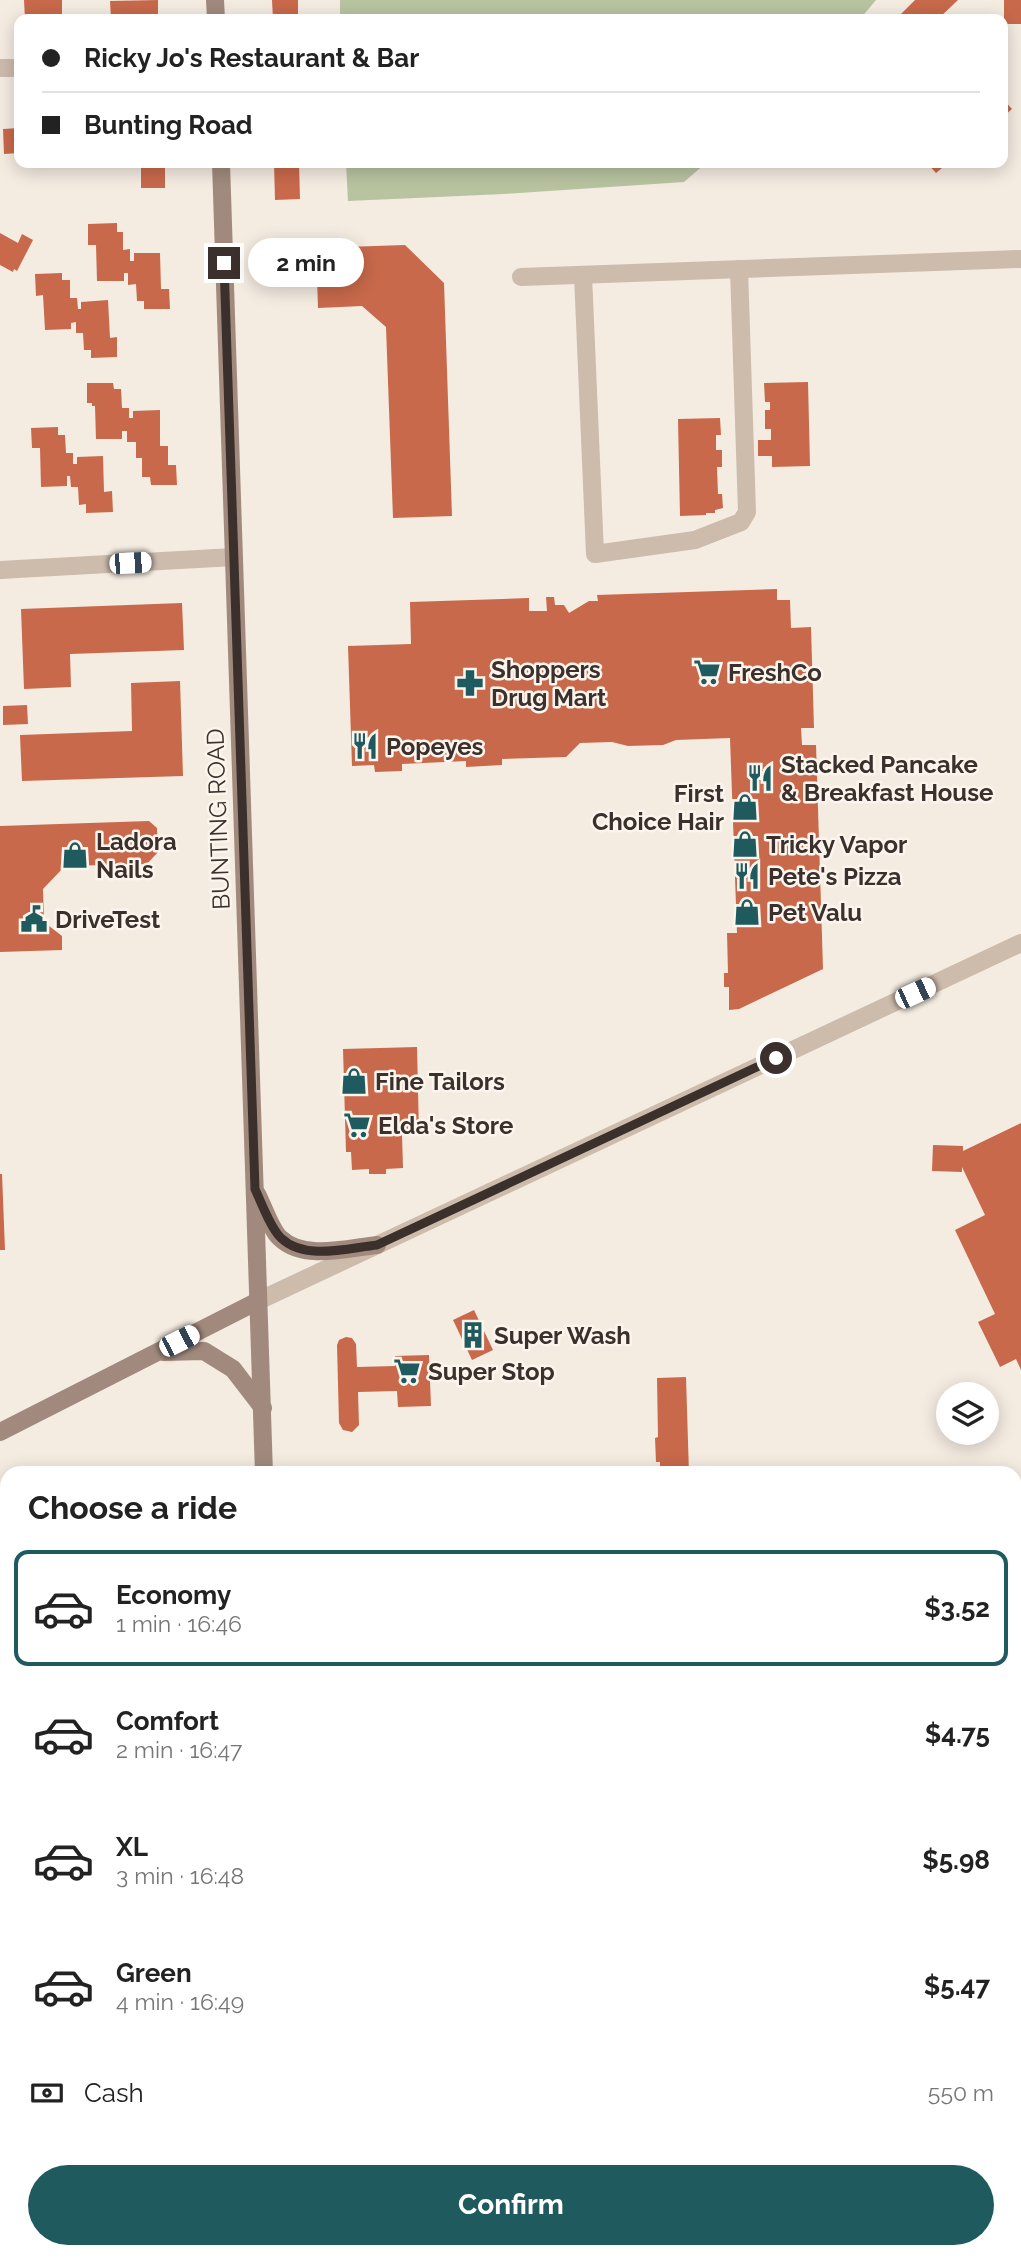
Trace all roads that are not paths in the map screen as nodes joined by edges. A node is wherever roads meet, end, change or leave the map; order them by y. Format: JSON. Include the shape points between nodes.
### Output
{"nodes":[{"id":1,"x":221,"y":168,"type":"edge"},
{"id":2,"x":1021,"y":259,"type":"edge"},
{"id":3,"x":739,"y":269,"type":"junction"},
{"id":4,"x":583,"y":275,"type":"junction"},
{"id":5,"x":521,"y":277,"type":"dead end"},
{"id":6,"x":233,"y":557,"type":"junction"},
{"id":7,"x":0,"y":570,"type":"edge"},
{"id":8,"x":1021,"y":943,"type":"edge"},
{"id":9,"x":255,"y":1189,"type":"junction"},
{"id":10,"x":377,"y":1245,"type":"junction"},
{"id":11,"x":258,"y":1301,"type":"junction"},
{"id":12,"x":156,"y":1352,"type":"junction"},
{"id":13,"x":263,"y":1408,"type":"junction"},
{"id":14,"x":0,"y":1432,"type":"edge"},
{"id":15,"x":264,"y":1466,"type":"edge"}],
"edges":[{"from":1,"to":6,"type":"main road","name":"BUNTING ROAD"},
{"from":2,"to":3,"type":"street"},
{"from":3,"to":4,"type":"street"},
{"from":3,"to":4,"type":"street","via":[[747,512],[741,522],[695,540],[595,554]]},
{"from":4,"to":5,"type":"street"},
{"from":6,"to":7,"type":"street"},
{"from":6,"to":9,"type":"main road","name":"BUNTING ROAD"},
{"from":8,"to":10,"type":"street"},
{"from":9,"to":10,"type":"main road","via":[[279,1237],[292,1245],[315,1252]]},
{"from":9,"to":11,"type":"main road","name":"BUNTING ROAD"},
{"from":10,"to":11,"type":"street"},
{"from":11,"to":12,"type":"main road"},
{"from":11,"to":13,"type":"main road","name":"BUNTING ROAD"},
{"from":12,"to":13,"type":"main road","via":[[204,1351],[233,1369]]},
{"from":12,"to":14,"type":"main road"},
{"from":13,"to":15,"type":"main road","name":"BUNTING ROAD"}]}
